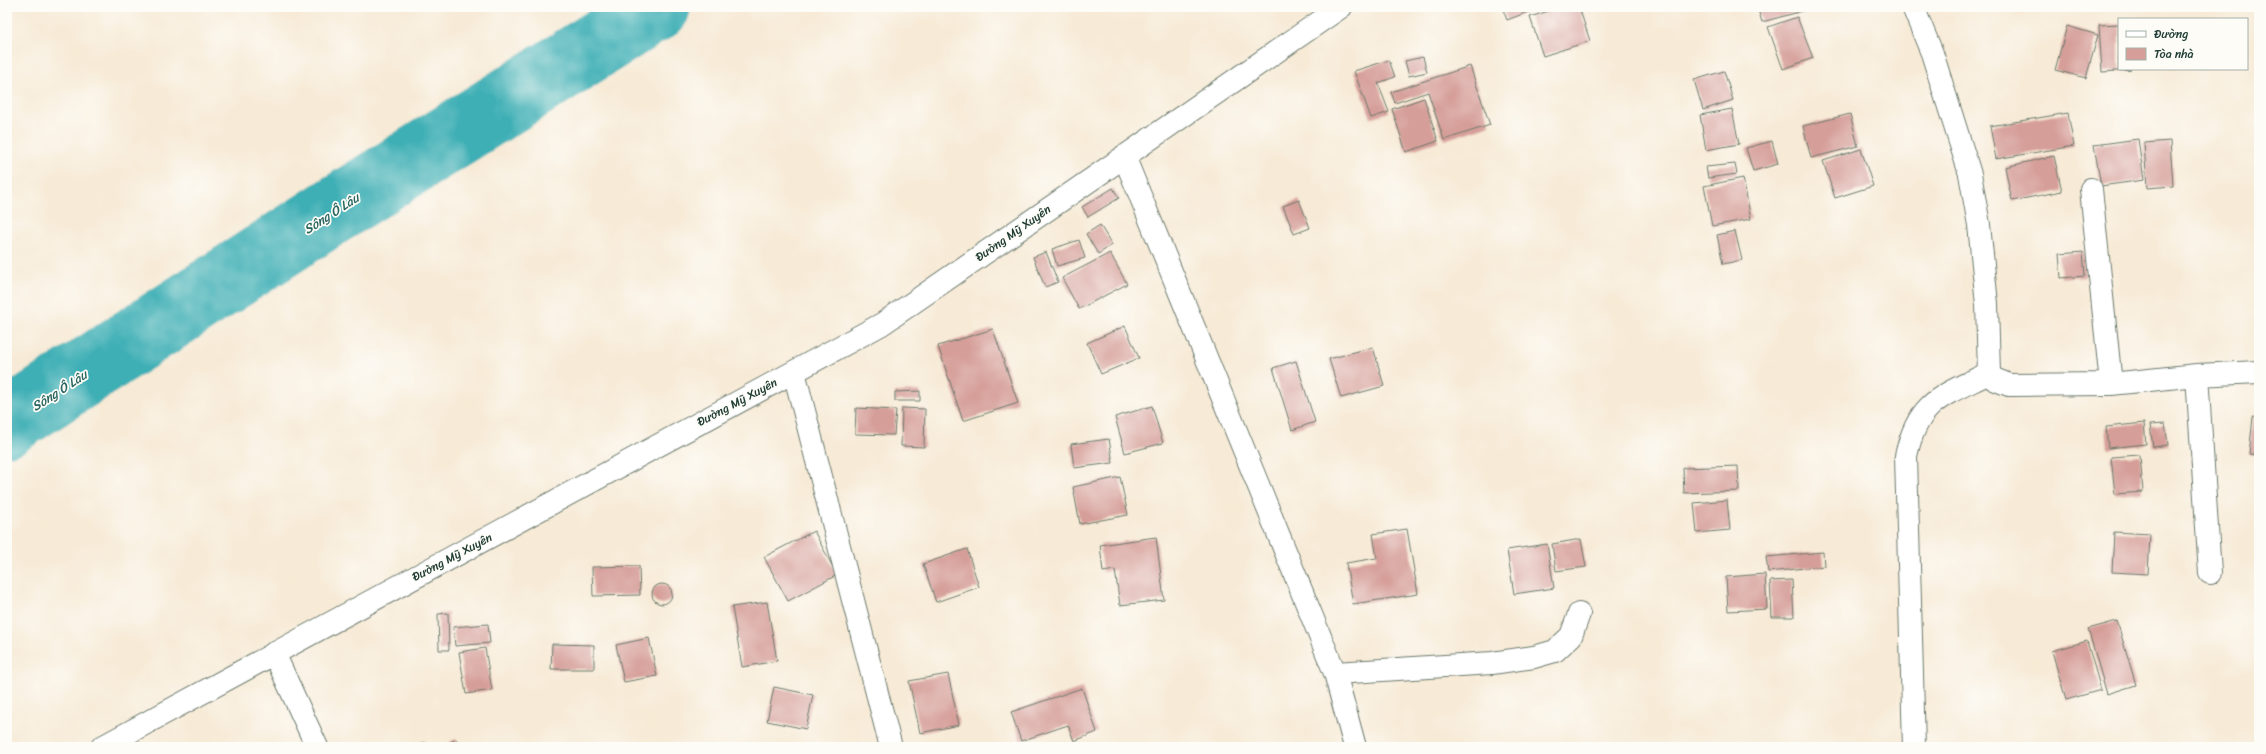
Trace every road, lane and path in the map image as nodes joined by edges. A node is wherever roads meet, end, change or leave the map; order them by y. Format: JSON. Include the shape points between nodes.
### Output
{"nodes":[{"id":1,"x":1341,"y":7,"type":"edge"},
{"id":2,"x":1913,"y":7,"type":"edge"},
{"id":3,"x":1124,"y":156,"type":"junction"},
{"id":4,"x":2091,"y":189,"type":"dead end"},
{"id":5,"x":794,"y":372,"type":"junction"},
{"id":6,"x":2259,"y":372,"type":"edge"},
{"id":7,"x":1989,"y":373,"type":"junction"},
{"id":8,"x":2197,"y":376,"type":"junction"},
{"id":9,"x":2111,"y":384,"type":"junction"},
{"id":10,"x":2210,"y":573,"type":"dead end"},
{"id":11,"x":1579,"y":614,"type":"dead end"},
{"id":12,"x":274,"y":653,"type":"junction"},
{"id":13,"x":1335,"y":673,"type":"junction"},
{"id":14,"x":102,"y":747,"type":"edge"},
{"id":15,"x":317,"y":747,"type":"edge"},
{"id":16,"x":891,"y":747,"type":"edge"},
{"id":17,"x":1354,"y":747,"type":"edge"},
{"id":18,"x":1914,"y":747,"type":"edge"}],
"edges":[{"from":1,"to":3,"type":"street","name":"Đường Mỹ Xuyên"},
{"from":2,"to":7,"type":"street","via":[[1932,53],[1970,174],[1979,225],[1987,304]]},
{"from":3,"to":5,"type":"street","name":"Đường Mỹ Xuyên","via":[[882,324]]},
{"from":3,"to":13,"type":"street"},
{"from":4,"to":9,"type":"street"},
{"from":5,"to":12,"type":"street","name":"Đường Mỹ Xuyên"},
{"from":5,"to":16,"type":"street"},
{"from":6,"to":8,"type":"street"},
{"from":7,"to":9,"type":"street","via":[[1994,379],[2009,385]]},
{"from":7,"to":18,"type":"street","via":[[1928,406],[1911,435],[1906,456]]},
{"from":8,"to":9,"type":"street"},
{"from":8,"to":10,"type":"street"},
{"from":11,"to":13,"type":"street","via":[[1571,636],[1555,651],[1534,657],[1492,663]]},
{"from":12,"to":14,"type":"street","name":"Đường Mỹ Xuyên"},
{"from":12,"to":15,"type":"street"},
{"from":13,"to":17,"type":"street"}]}
